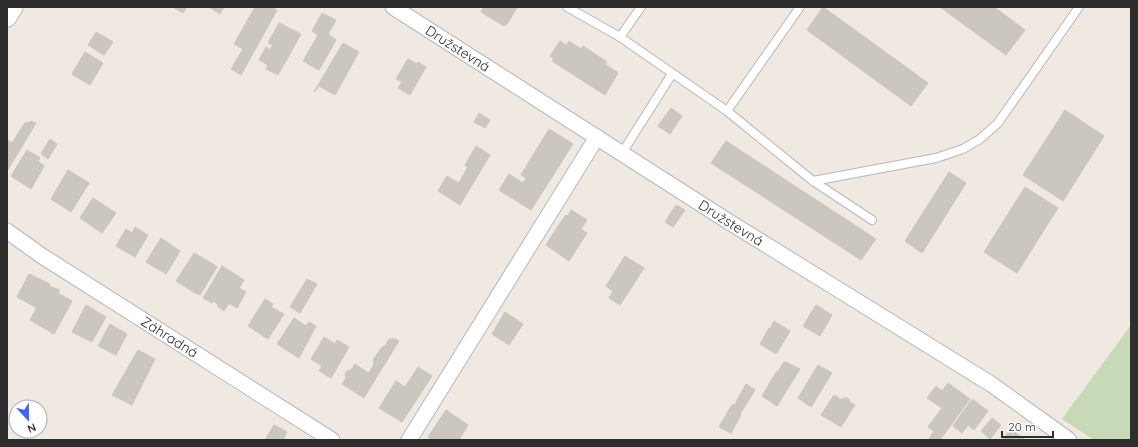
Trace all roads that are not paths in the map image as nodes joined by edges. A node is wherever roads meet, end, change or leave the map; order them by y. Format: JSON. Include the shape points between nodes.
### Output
{"nodes":[{"id":1,"x":13,"y":7,"type":"edge"},
{"id":2,"x":393,"y":7,"type":"edge"},
{"id":3,"x":567,"y":7,"type":"edge"},
{"id":4,"x":641,"y":7,"type":"edge"},
{"id":5,"x":800,"y":7,"type":"edge"},
{"id":6,"x":1079,"y":7,"type":"edge"},
{"id":7,"x":7,"y":17,"type":"edge"},
{"id":8,"x":620,"y":37,"type":"junction"},
{"id":9,"x":672,"y":74,"type":"junction"},
{"id":10,"x":727,"y":111,"type":"junction"},
{"id":11,"x":597,"y":137,"type":"junction"},
{"id":12,"x":622,"y":153,"type":"junction"},
{"id":13,"x":813,"y":181,"type":"junction"},
{"id":14,"x":872,"y":220,"type":"dead end"},
{"id":15,"x":7,"y":231,"type":"edge"},
{"id":16,"x":332,"y":440,"type":"edge"},
{"id":17,"x":409,"y":440,"type":"edge"},
{"id":18,"x":1069,"y":440,"type":"edge"}],
"edges":[{"from":1,"to":7,"type":"street"},
{"from":2,"to":11,"type":"street","name":"Družstevná"},
{"from":3,"to":8,"type":"lane"},
{"from":4,"to":8,"type":"lane"},
{"from":5,"to":10,"type":"lane"},
{"from":6,"to":13,"type":"lane","via":[[998,123],[980,139],[963,149],[936,158]]},
{"from":8,"to":9,"type":"lane"},
{"from":9,"to":10,"type":"lane"},
{"from":9,"to":12,"type":"lane"},
{"from":10,"to":13,"type":"lane"},
{"from":11,"to":12,"type":"street","name":"Družstevná"},
{"from":11,"to":17,"type":"street"},
{"from":12,"to":18,"type":"street","name":"Družstevná","via":[[991,384]]},
{"from":13,"to":14,"type":"lane"},
{"from":15,"to":16,"type":"street","name":"Záhradná","via":[[56,265]]}]}
